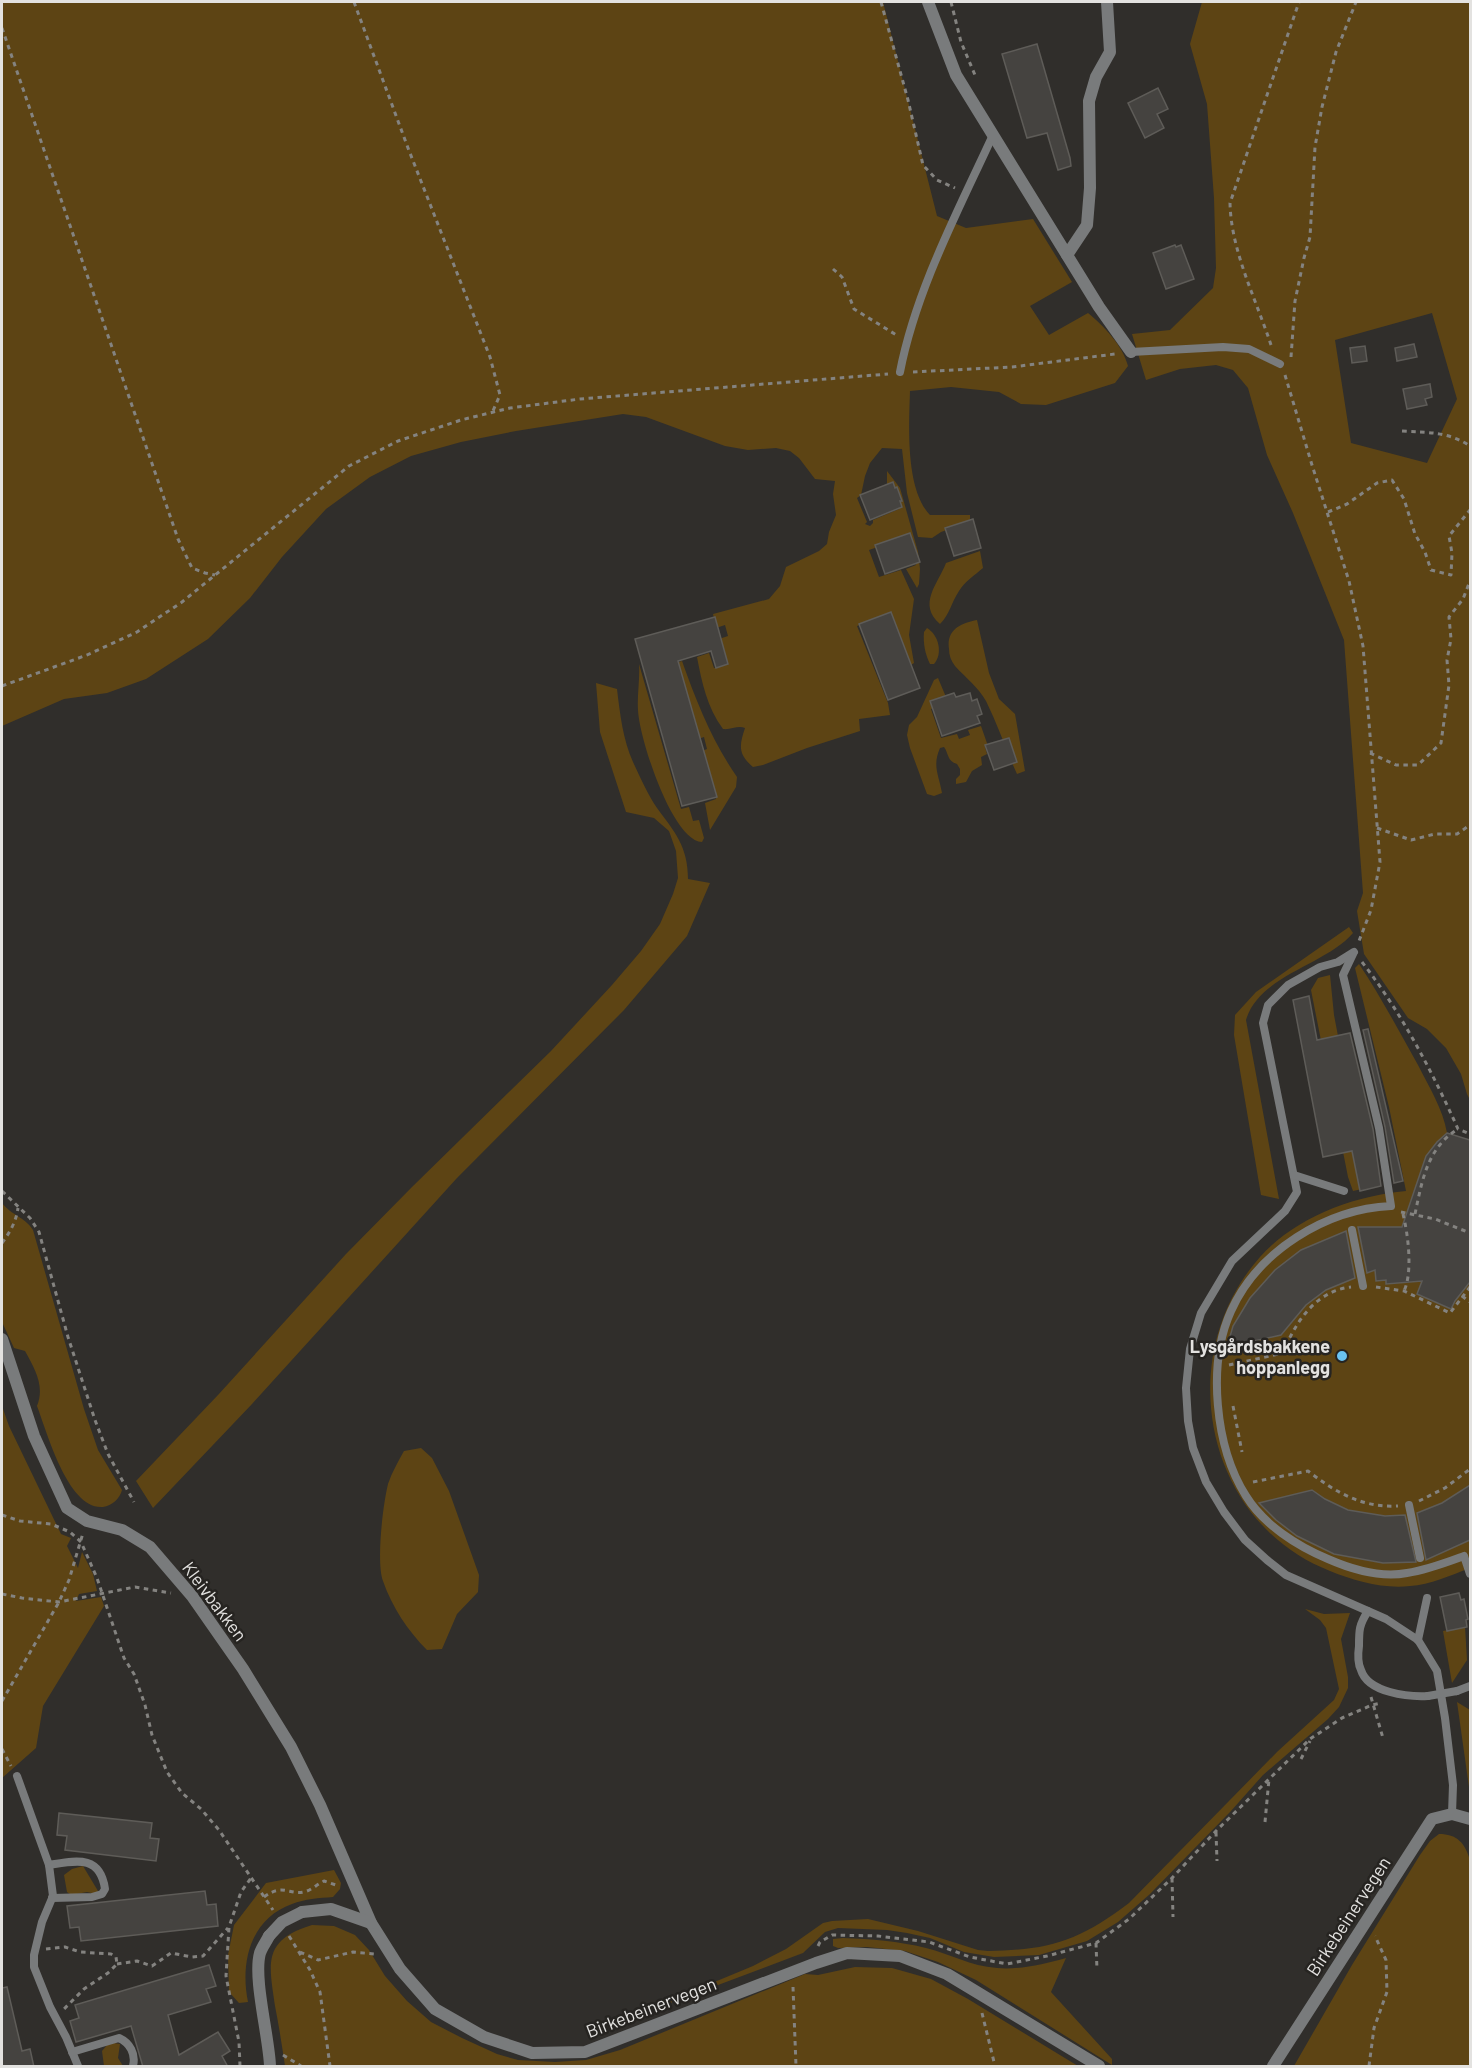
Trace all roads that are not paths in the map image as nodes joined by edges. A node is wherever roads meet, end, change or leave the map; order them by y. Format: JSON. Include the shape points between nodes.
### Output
{"nodes":[{"id":1,"x":928,"y":2,"type":"edge"},
{"id":2,"x":1107,"y":2,"type":"edge"},
{"id":3,"x":993,"y":135,"type":"junction"},
{"id":4,"x":1067,"y":255,"type":"junction"},
{"id":5,"x":1131,"y":352,"type":"joint"},
{"id":6,"x":1280,"y":364,"type":"road end"},
{"id":7,"x":900,"y":372,"type":"road end"},
{"id":8,"x":1294,"y":1175,"type":"junction"},
{"id":9,"x":1344,"y":1191,"type":"dead end"},
{"id":10,"x":1352,"y":1230,"type":"dead end"},
{"id":11,"x":1363,"y":1286,"type":"road end"},
{"id":12,"x":2,"y":1339,"type":"edge"},
{"id":13,"x":1409,"y":1505,"type":"road end"},
{"id":14,"x":1420,"y":1558,"type":"dead end"},
{"id":15,"x":1470,"y":1575,"type":"edge"},
{"id":16,"x":1427,"y":1598,"type":"dead end"},
{"id":17,"x":1368,"y":1611,"type":"junction"},
{"id":18,"x":1418,"y":1640,"type":"junction"},
{"id":19,"x":1470,"y":1686,"type":"edge"},
{"id":20,"x":17,"y":1776,"type":"dead end"},
{"id":21,"x":1452,"y":1814,"type":"junction"},
{"id":22,"x":1470,"y":1819,"type":"edge"},
{"id":23,"x":49,"y":1865,"type":"junction"},
{"id":24,"x":52,"y":1898,"type":"junction"},
{"id":25,"x":371,"y":1923,"type":"junction"},
{"id":26,"x":72,"y":2052,"type":"junction"},
{"id":27,"x":78,"y":2067,"type":"edge"},
{"id":28,"x":133,"y":2067,"type":"edge"},
{"id":29,"x":270,"y":2067,"type":"edge"},
{"id":30,"x":1099,"y":2067,"type":"edge"},
{"id":31,"x":1273,"y":2067,"type":"edge"}],
"edges":[{"from":1,"to":3,"type":"street","via":[[956,75]]},
{"from":2,"to":4,"type":"street","via":[[1110,52],[1089,100],[1088,225]]},
{"from":3,"to":4,"type":"street"},
{"from":3,"to":7,"type":"lane","via":[[936,261],[906,339]]},
{"from":4,"to":5,"type":"street"},
{"from":5,"to":6,"type":"lane","via":[[1249,349]]},
{"from":8,"to":9,"type":"lane"},
{"from":8,"to":15,"type":"lane","via":[[1263,1023],[1268,1005],[1288,985],[1354,952],[1343,975],[1379,1128],[1391,1206],[1370,1207],[1291,1239],[1248,1282],[1231,1311],[1218,1355],[1216,1380],[1223,1437],[1246,1496],[1285,1536],[1313,1553],[1372,1574],[1406,1574],[1464,1556]]},
{"from":8,"to":17,"type":"lane","via":[[1297,1192],[1285,1211],[1232,1261],[1201,1313],[1190,1349],[1186,1388],[1191,1439],[1206,1482],[1245,1540],[1286,1575]]},
{"from":10,"to":11,"type":"lane"},
{"from":12,"to":25,"type":"street","name":"Kleivbakken","via":[[34,1436],[67,1508],[87,1521],[122,1530],[150,1547],[192,1596],[291,1747]]},
{"from":13,"to":14,"type":"lane"},
{"from":16,"to":18,"type":"lane"},
{"from":17,"to":18,"type":"lane"},
{"from":17,"to":19,"type":"lane","bridge":true,"via":[[1360,1623],[1358,1650],[1361,1671],[1368,1680],[1410,1697]]},
{"from":18,"to":21,"type":"lane","via":[[1437,1671],[1453,1785]]},
{"from":20,"to":23,"type":"lane"},
{"from":21,"to":22,"type":"street"},
{"from":21,"to":31,"type":"street","name":"Birkebeinervegen","via":[[1432,1819]]},
{"from":23,"to":24,"type":"lane"},
{"from":23,"to":24,"type":"lane","via":[[81,1860],[93,1866],[104,1880],[105,1889],[92,1897]]},
{"from":24,"to":26,"type":"lane","via":[[42,1922],[34,1967]]},
{"from":25,"to":29,"type":"street","bridge":true,"via":[[331,1910],[302,1912],[282,1922],[269,1936],[260,1953],[258,1975]]},
{"from":25,"to":30,"type":"street","name":"Birkebeinervegen","via":[[400,1969],[435,2009],[484,2037],[532,2053],[585,2052],[848,1953],[900,1956],[947,1974]]},
{"from":26,"to":27,"type":"lane"},
{"from":26,"to":28,"type":"lane","via":[[119,2038],[132,2049]]}]}
